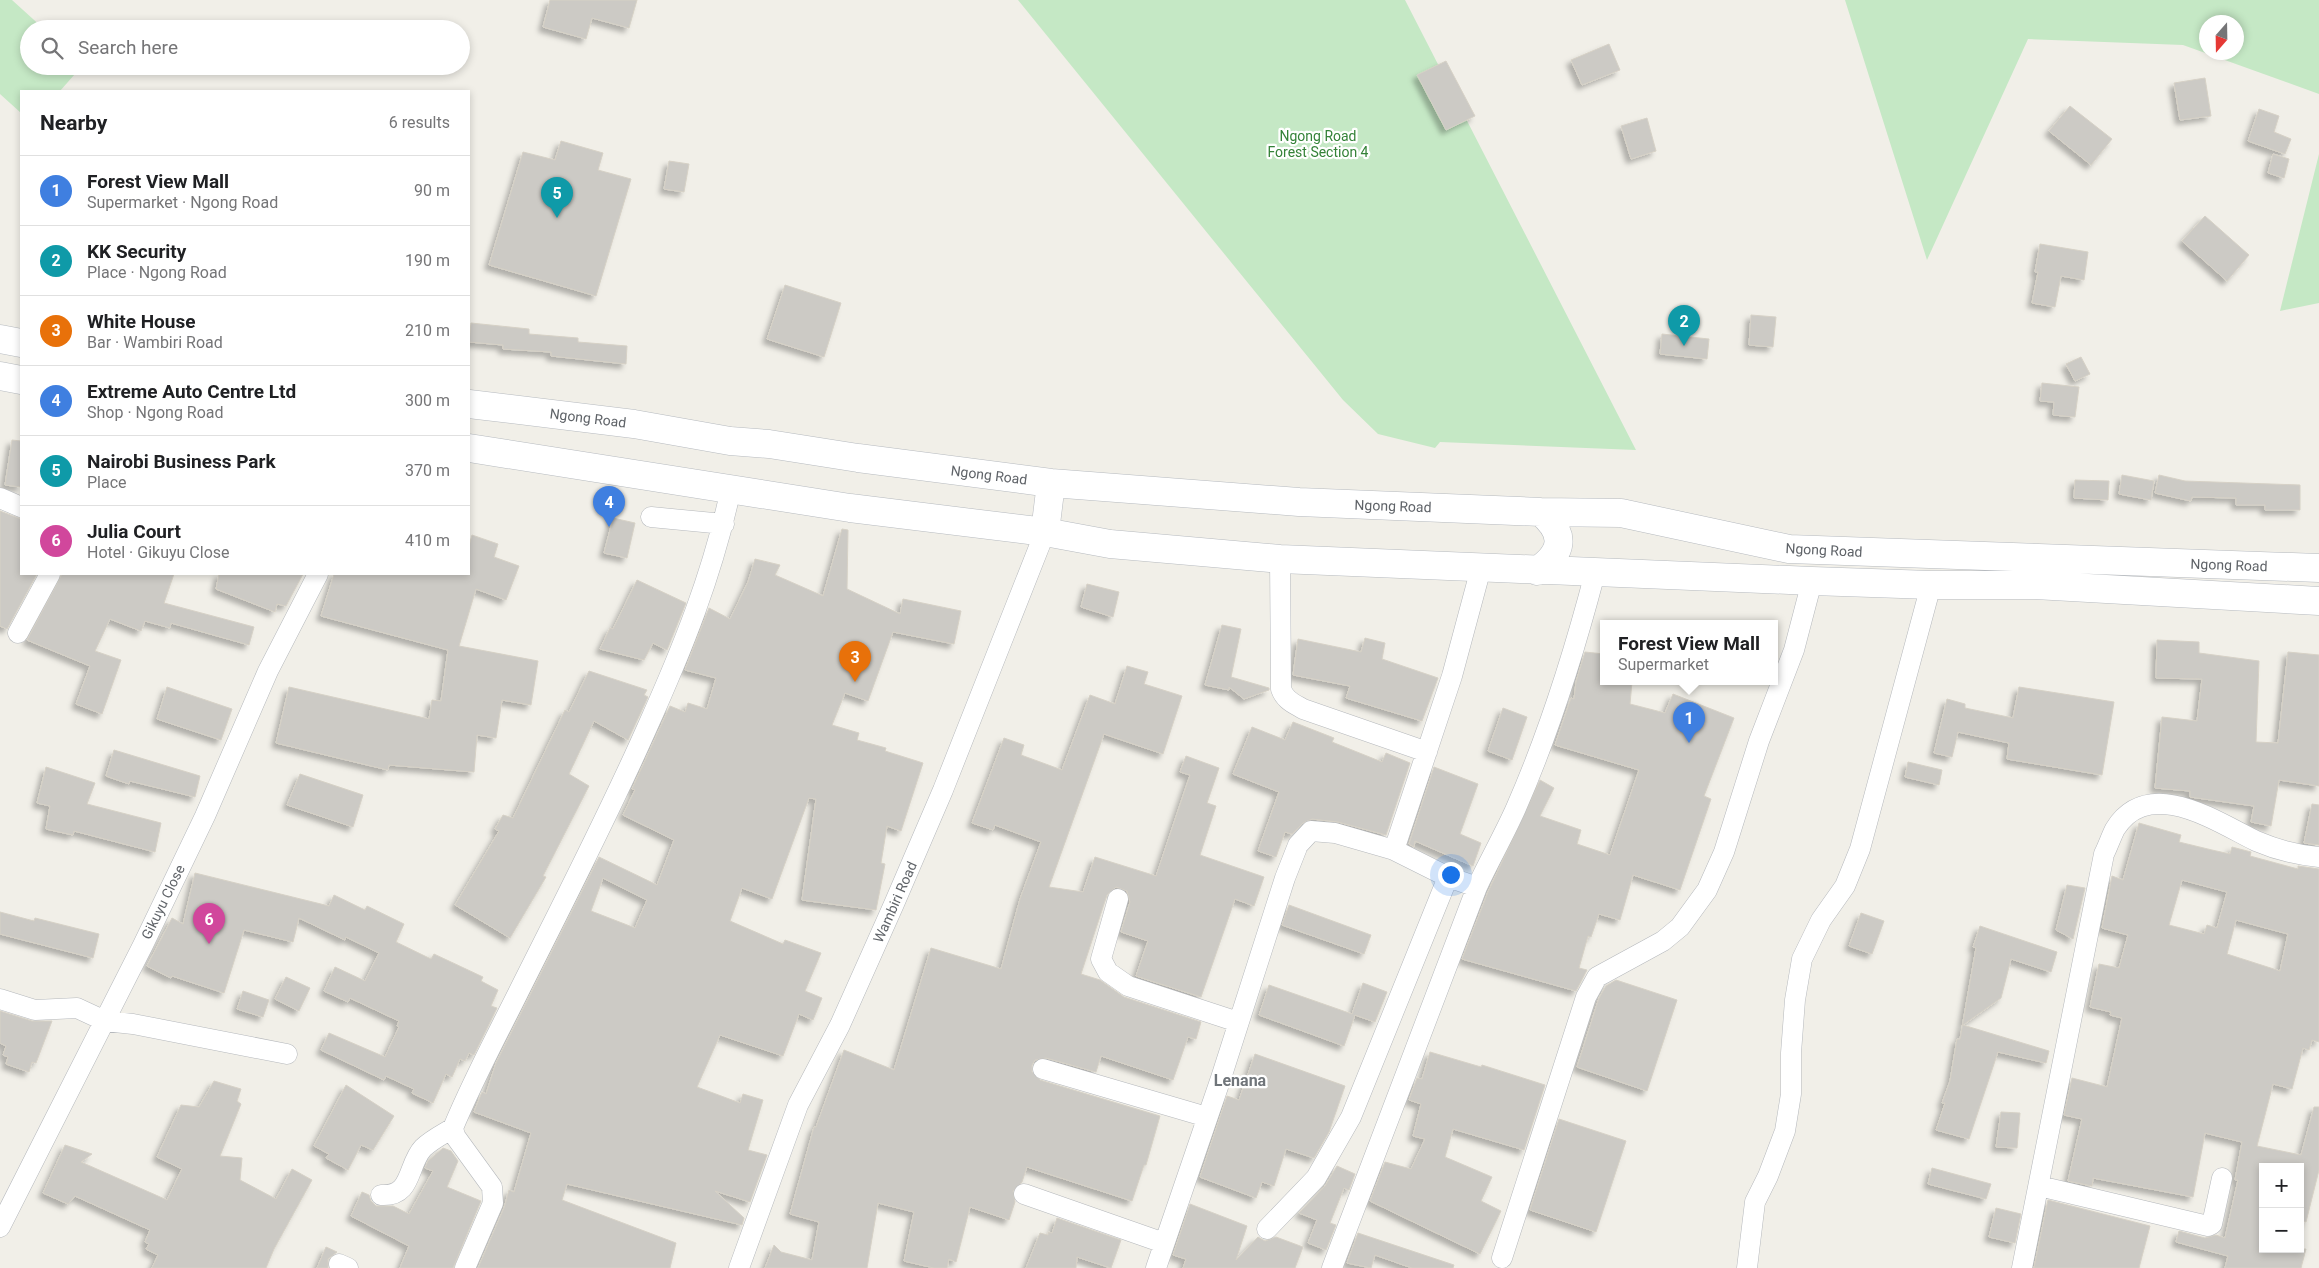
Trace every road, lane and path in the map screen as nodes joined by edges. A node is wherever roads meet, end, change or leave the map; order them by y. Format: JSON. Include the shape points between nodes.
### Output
{"nodes":[{"id":1,"x":0,"y":339,"type":"edge"},
{"id":2,"x":20,"y":342,"type":"edge"},
{"id":3,"x":0,"y":376,"type":"edge"},
{"id":4,"x":20,"y":380,"type":"edge"},
{"id":5,"x":470,"y":404,"type":"edge"},
{"id":6,"x":470,"y":448,"type":"edge"},
{"id":7,"x":1051,"y":483,"type":"junction"},
{"id":8,"x":731,"y":488,"type":"junction"},
{"id":9,"x":0,"y":498,"type":"edge"},
{"id":10,"x":20,"y":507,"type":"edge"},
{"id":11,"x":1541,"y":512,"type":"junction"},
{"id":12,"x":651,"y":517,"type":"dead end"},
{"id":13,"x":724,"y":524,"type":"junction"},
{"id":14,"x":1045,"y":532,"type":"junction"},
{"id":15,"x":1280,"y":559,"type":"junction"},
{"id":16,"x":1481,"y":568,"type":"junction"},
{"id":17,"x":2319,"y":568,"type":"edge"},
{"id":18,"x":1537,"y":571,"type":"junction"},
{"id":19,"x":1596,"y":573,"type":"junction"},
{"id":20,"x":49,"y":575,"type":"edge"},
{"id":21,"x":317,"y":575,"type":"edge"},
{"id":22,"x":1812,"y":582,"type":"junction"},
{"id":23,"x":1931,"y":586,"type":"junction"},
{"id":24,"x":2319,"y":602,"type":"edge"},
{"id":25,"x":18,"y":633,"type":"dead end"},
{"id":26,"x":1427,"y":752,"type":"junction"},
{"id":27,"x":1394,"y":850,"type":"junction"},
{"id":28,"x":2319,"y":857,"type":"edge"},
{"id":29,"x":1448,"y":877,"type":"junction"},
{"id":30,"x":1476,"y":887,"type":"junction"},
{"id":31,"x":1118,"y":899,"type":"dead end"},
{"id":32,"x":0,"y":999,"type":"edge"},
{"id":33,"x":104,"y":1021,"type":"junction"},
{"id":34,"x":1238,"y":1022,"type":"junction"},
{"id":35,"x":287,"y":1054,"type":"dead end"},
{"id":36,"x":1043,"y":1069,"type":"dead end"},
{"id":37,"x":1207,"y":1117,"type":"junction"},
{"id":38,"x":453,"y":1128,"type":"junction"},
{"id":39,"x":2222,"y":1178,"type":"dead end"},
{"id":40,"x":2039,"y":1186,"type":"junction"},
{"id":41,"x":381,"y":1194,"type":"dead end"},
{"id":42,"x":1024,"y":1194,"type":"dead end"},
{"id":43,"x":0,"y":1228,"type":"edge"},
{"id":44,"x":1267,"y":1228,"type":"dead end"},
{"id":45,"x":1164,"y":1243,"type":"junction"},
{"id":46,"x":1502,"y":1258,"type":"dead end"},
{"id":47,"x":465,"y":1268,"type":"edge"},
{"id":48,"x":738,"y":1268,"type":"edge"},
{"id":49,"x":1156,"y":1268,"type":"edge"},
{"id":50,"x":1332,"y":1268,"type":"edge"},
{"id":51,"x":1747,"y":1268,"type":"edge"},
{"id":52,"x":2022,"y":1268,"type":"edge"}],
"edges":[{"from":1,"to":2,"type":"main road"},
{"from":3,"to":4,"type":"main road"},
{"from":5,"to":7,"type":"main road","name":"Ngong Road"},
{"from":6,"to":8,"type":"main road"},
{"from":7,"to":11,"type":"main road","name":"Ngong Road","via":[[1299,502]]},
{"from":7,"to":14,"type":"main road"},
{"from":8,"to":13,"type":"street"},
{"from":8,"to":14,"type":"main road","via":[[850,508]]},
{"from":9,"to":10,"type":"street"},
{"from":11,"to":17,"type":"main road","name":"Ngong Road","via":[[1621,513],[1789,549]]},
{"from":11,"to":18,"type":"main road","via":[[1553,523],[1559,534],[1559,544],[1550,561]]},
{"from":12,"to":13,"type":"street"},
{"from":13,"to":38,"type":"street","via":[[703,596],[658,704],[613,804]]},
{"from":14,"to":15,"type":"main road","via":[[1110,544]]},
{"from":14,"to":48,"type":"street","name":"Wambiri Road","via":[[902,886],[840,1026],[798,1105]]},
{"from":15,"to":16,"type":"main road"},
{"from":15,"to":26,"type":"street","via":[[1281,688],[1289,702]]},
{"from":16,"to":18,"type":"main road"},
{"from":16,"to":26,"type":"street","via":[[1452,676]]},
{"from":18,"to":19,"type":"main road"},
{"from":19,"to":22,"type":"main road"},
{"from":19,"to":30,"type":"street","via":[[1580,631],[1536,759],[1509,823]]},
{"from":20,"to":25,"type":"street"},
{"from":21,"to":33,"type":"street","name":"Gikuyu Close","via":[[268,671],[205,816]]},
{"from":22,"to":23,"type":"main road"},
{"from":22,"to":46,"type":"street","via":[[1794,650],[1759,741],[1724,852],[1707,890],[1680,927],[1663,941],[1597,977],[1586,997]]},
{"from":23,"to":24,"type":"main road","via":[[2053,586]]},
{"from":23,"to":51,"type":"street","via":[[1860,849],[1845,886],[1821,920],[1802,959],[1795,1000],[1791,1094],[1785,1131],[1755,1202]]},
{"from":26,"to":27,"type":"street"},
{"from":27,"to":29,"type":"street"},
{"from":27,"to":34,"type":"street","via":[[1335,833],[1311,831],[1298,845]]},
{"from":28,"to":40,"type":"street","via":[[2282,852],[2197,811],[2171,804],[2133,811],[2116,828],[2104,854]]},
{"from":29,"to":30,"type":"street"},
{"from":29,"to":44,"type":"street","via":[[1351,1117],[1316,1178]]},
{"from":30,"to":50,"type":"street"},
{"from":31,"to":34,"type":"street","via":[[1101,959],[1108,972],[1128,986]]},
{"from":32,"to":33,"type":"street","via":[[35,1010],[77,1008]]},
{"from":33,"to":35,"type":"street"},
{"from":33,"to":43,"type":"street","name":"Gikuyu Close"},
{"from":34,"to":37,"type":"street"},
{"from":36,"to":37,"type":"street"},
{"from":37,"to":45,"type":"street"},
{"from":38,"to":41,"type":"street","via":[[424,1147],[401,1189],[390,1195]]},
{"from":38,"to":47,"type":"street","via":[[455,1136],[492,1187],[493,1203]]},
{"from":39,"to":40,"type":"street","via":[[2212,1224],[2208,1226]]},
{"from":40,"to":52,"type":"street"},
{"from":42,"to":45,"type":"street"},
{"from":45,"to":49,"type":"street"}]}
